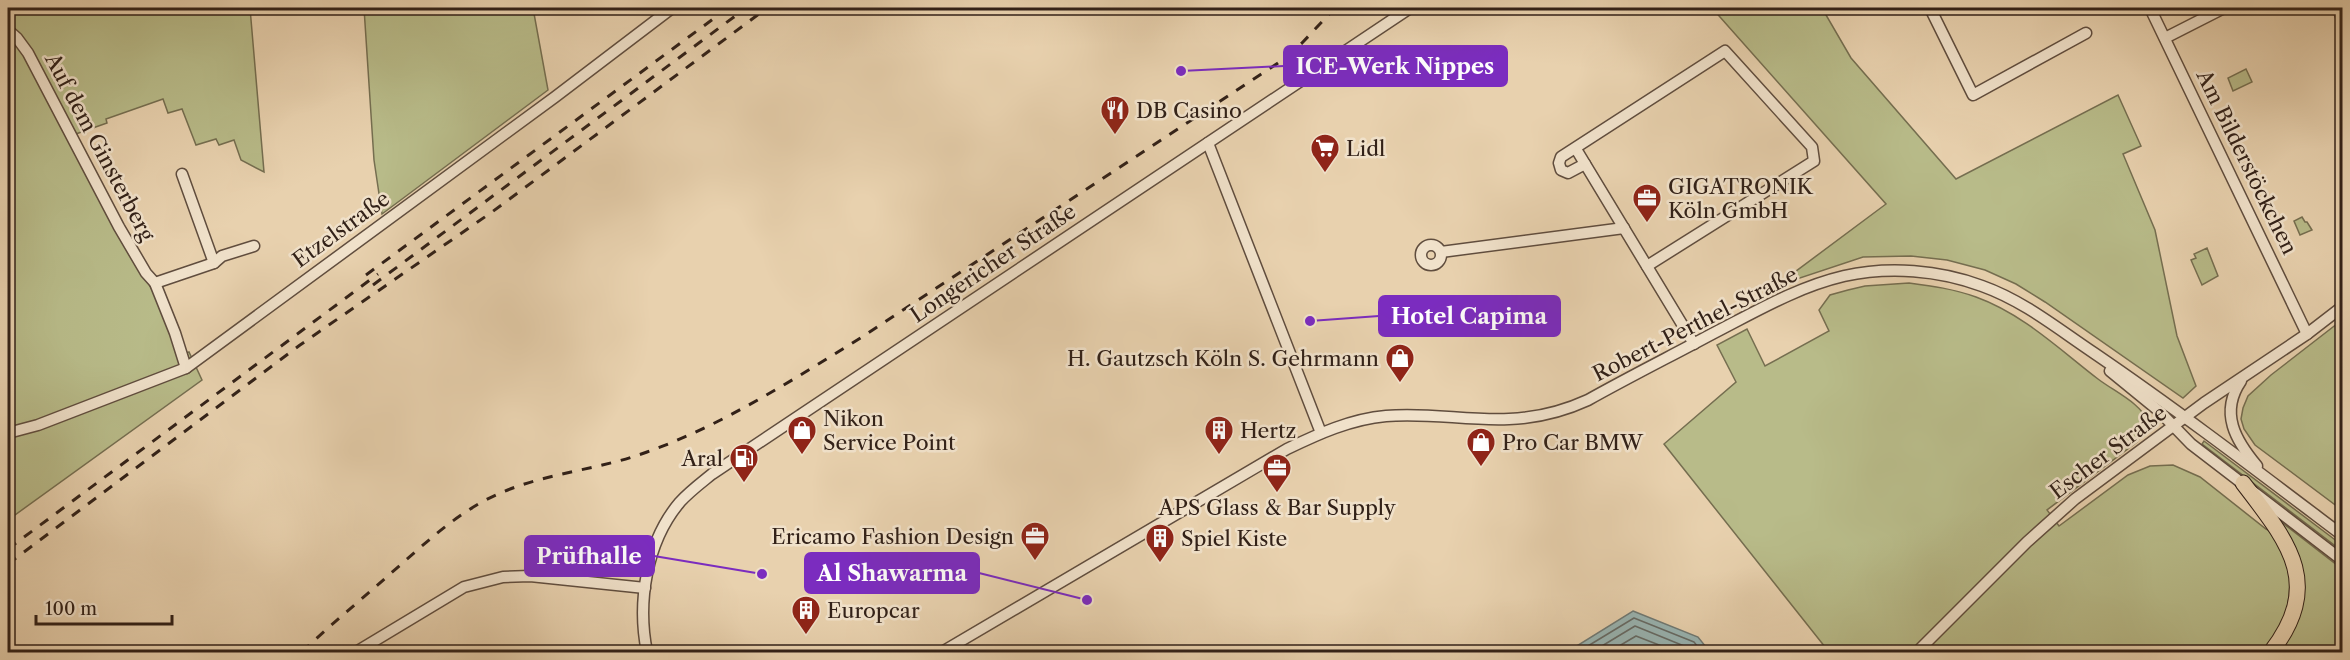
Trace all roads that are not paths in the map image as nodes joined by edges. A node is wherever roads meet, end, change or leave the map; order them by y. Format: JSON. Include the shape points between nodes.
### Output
{"nodes":[{"id":1,"x":672,"y":8,"type":"edge"},
{"id":2,"x":1410,"y":8,"type":"edge"},
{"id":3,"x":1930,"y":8,"type":"edge"},
{"id":4,"x":2150,"y":8,"type":"edge"},
{"id":5,"x":2224,"y":8,"type":"edge"},
{"id":6,"x":2338,"y":8,"type":"edge"},
{"id":7,"x":2343,"y":19,"type":"edge"},
{"id":8,"x":8,"y":30,"type":"edge"},
{"id":9,"x":2086,"y":33,"type":"dead end"},
{"id":10,"x":2165,"y":38,"type":"junction"},
{"id":11,"x":1208,"y":143,"type":"junction"},
{"id":12,"x":1576,"y":149,"type":"junction"},
{"id":13,"x":1585,"y":164,"type":"junction"},
{"id":14,"x":182,"y":174,"type":"dead end"},
{"id":15,"x":1624,"y":228,"type":"junction"},
{"id":16,"x":254,"y":246,"type":"dead end"},
{"id":17,"x":1441,"y":252,"type":"dead end"},
{"id":18,"x":214,"y":263,"type":"junction"},
{"id":19,"x":1647,"y":266,"type":"junction"},
{"id":20,"x":155,"y":284,"type":"junction"},
{"id":21,"x":2343,"y":307,"type":"edge"},
{"id":22,"x":2307,"y":334,"type":"junction"},
{"id":23,"x":2074,"y":339,"type":"junction"},
{"id":24,"x":1694,"y":344,"type":"junction"},
{"id":25,"x":186,"y":368,"type":"junction"},
{"id":26,"x":2245,"y":376,"type":"junction"},
{"id":27,"x":2185,"y":418,"type":"junction"},
{"id":28,"x":2173,"y":427,"type":"junction"},
{"id":29,"x":8,"y":433,"type":"edge"},
{"id":30,"x":1321,"y":433,"type":"junction"},
{"id":31,"x":2267,"y":478,"type":"junction"},
{"id":32,"x":2243,"y":483,"type":"junction"},
{"id":33,"x":2343,"y":535,"type":"edge"},
{"id":34,"x":2343,"y":560,"type":"edge"},
{"id":35,"x":645,"y":588,"type":"junction"},
{"id":36,"x":356,"y":652,"type":"edge"},
{"id":37,"x":647,"y":652,"type":"edge"},
{"id":38,"x":942,"y":652,"type":"edge"},
{"id":39,"x":1917,"y":652,"type":"edge"},
{"id":40,"x":2271,"y":652,"type":"edge"}],
"edges":[{"from":1,"to":25,"type":"street","name":"Etzelstraße"},
{"from":2,"to":11,"type":"street","name":"Longericher Straße"},
{"from":3,"to":9,"type":"street","via":[[1972,95]]},
{"from":4,"to":10,"type":"street","name":"Am Bilderstöckchen"},
{"from":5,"to":10,"type":"street"},
{"from":6,"to":7,"type":"street"},
{"from":8,"to":20,"type":"street","name":"Auf dem Ginsterberg","via":[[28,53],[119,227]]},
{"from":10,"to":22,"type":"street","name":"Am Bilderstöckchen"},
{"from":11,"to":30,"type":"street"},
{"from":11,"to":35,"type":"street","name":"Longericher Straße","via":[[712,474],[680,503],[662,530]]},
{"from":12,"to":13,"type":"street"},
{"from":12,"to":13,"type":"street","via":[[1561,157],[1561,170],[1571,173]]},
{"from":12,"to":19,"type":"street","via":[[1725,51],[1812,147],[1814,161]]},
{"from":13,"to":15,"type":"street"},
{"from":14,"to":18,"type":"street"},
{"from":15,"to":17,"type":"street"},
{"from":15,"to":19,"type":"street"},
{"from":16,"to":18,"type":"street","via":[[222,256]]},
{"from":18,"to":20,"type":"street"},
{"from":19,"to":24,"type":"street"},
{"from":20,"to":25,"type":"street","name":"Auf dem Ginsterberg"},
{"from":21,"to":22,"type":"street","name":"Escher Straße"},
{"from":22,"to":26,"type":"street","name":"Escher Straße"},
{"from":23,"to":24,"type":"street","name":"Robert-Perthel-Straße","via":[[2026,306],[1981,285],[1937,274],[1888,271],[1847,276],[1802,289]]},
{"from":23,"to":27,"type":"street","name":"Robert-Perthel-Straße"},
{"from":23,"to":28,"type":"street","name":"Robert-Perthel-Straße"},
{"from":24,"to":30,"type":"street","name":"Robert-Perthel-Straße","via":[[1588,400],[1551,413],[1508,420],[1387,416]]},
{"from":25,"to":29,"type":"street","name":"Etzelstraße","via":[[38,426]]},
{"from":26,"to":27,"type":"street","name":"Escher Straße"},
{"from":26,"to":31,"type":"street","via":[[2234,392],[2231,424],[2240,446]]},
{"from":27,"to":28,"type":"street","name":"Escher Straße"},
{"from":27,"to":31,"type":"street","name":"Robert-Perthel-Straße"},
{"from":28,"to":32,"type":"street","name":"Robert-Perthel-Straße"},
{"from":28,"to":39,"type":"street","name":"Escher Straße","via":[[2075,499]]},
{"from":30,"to":38,"type":"street","name":"Robert-Perthel-Straße","via":[[1287,449]]},
{"from":31,"to":33,"type":"street"},
{"from":32,"to":34,"type":"street","name":"Robert-Perthel-Straße"},
{"from":32,"to":40,"type":"highway","via":[[2278,529],[2296,571],[2293,617]]},
{"from":35,"to":36,"type":"street","via":[[530,576],[503,577],[464,587]]},
{"from":35,"to":37,"type":"street","name":"Longericher Straße"}]}
